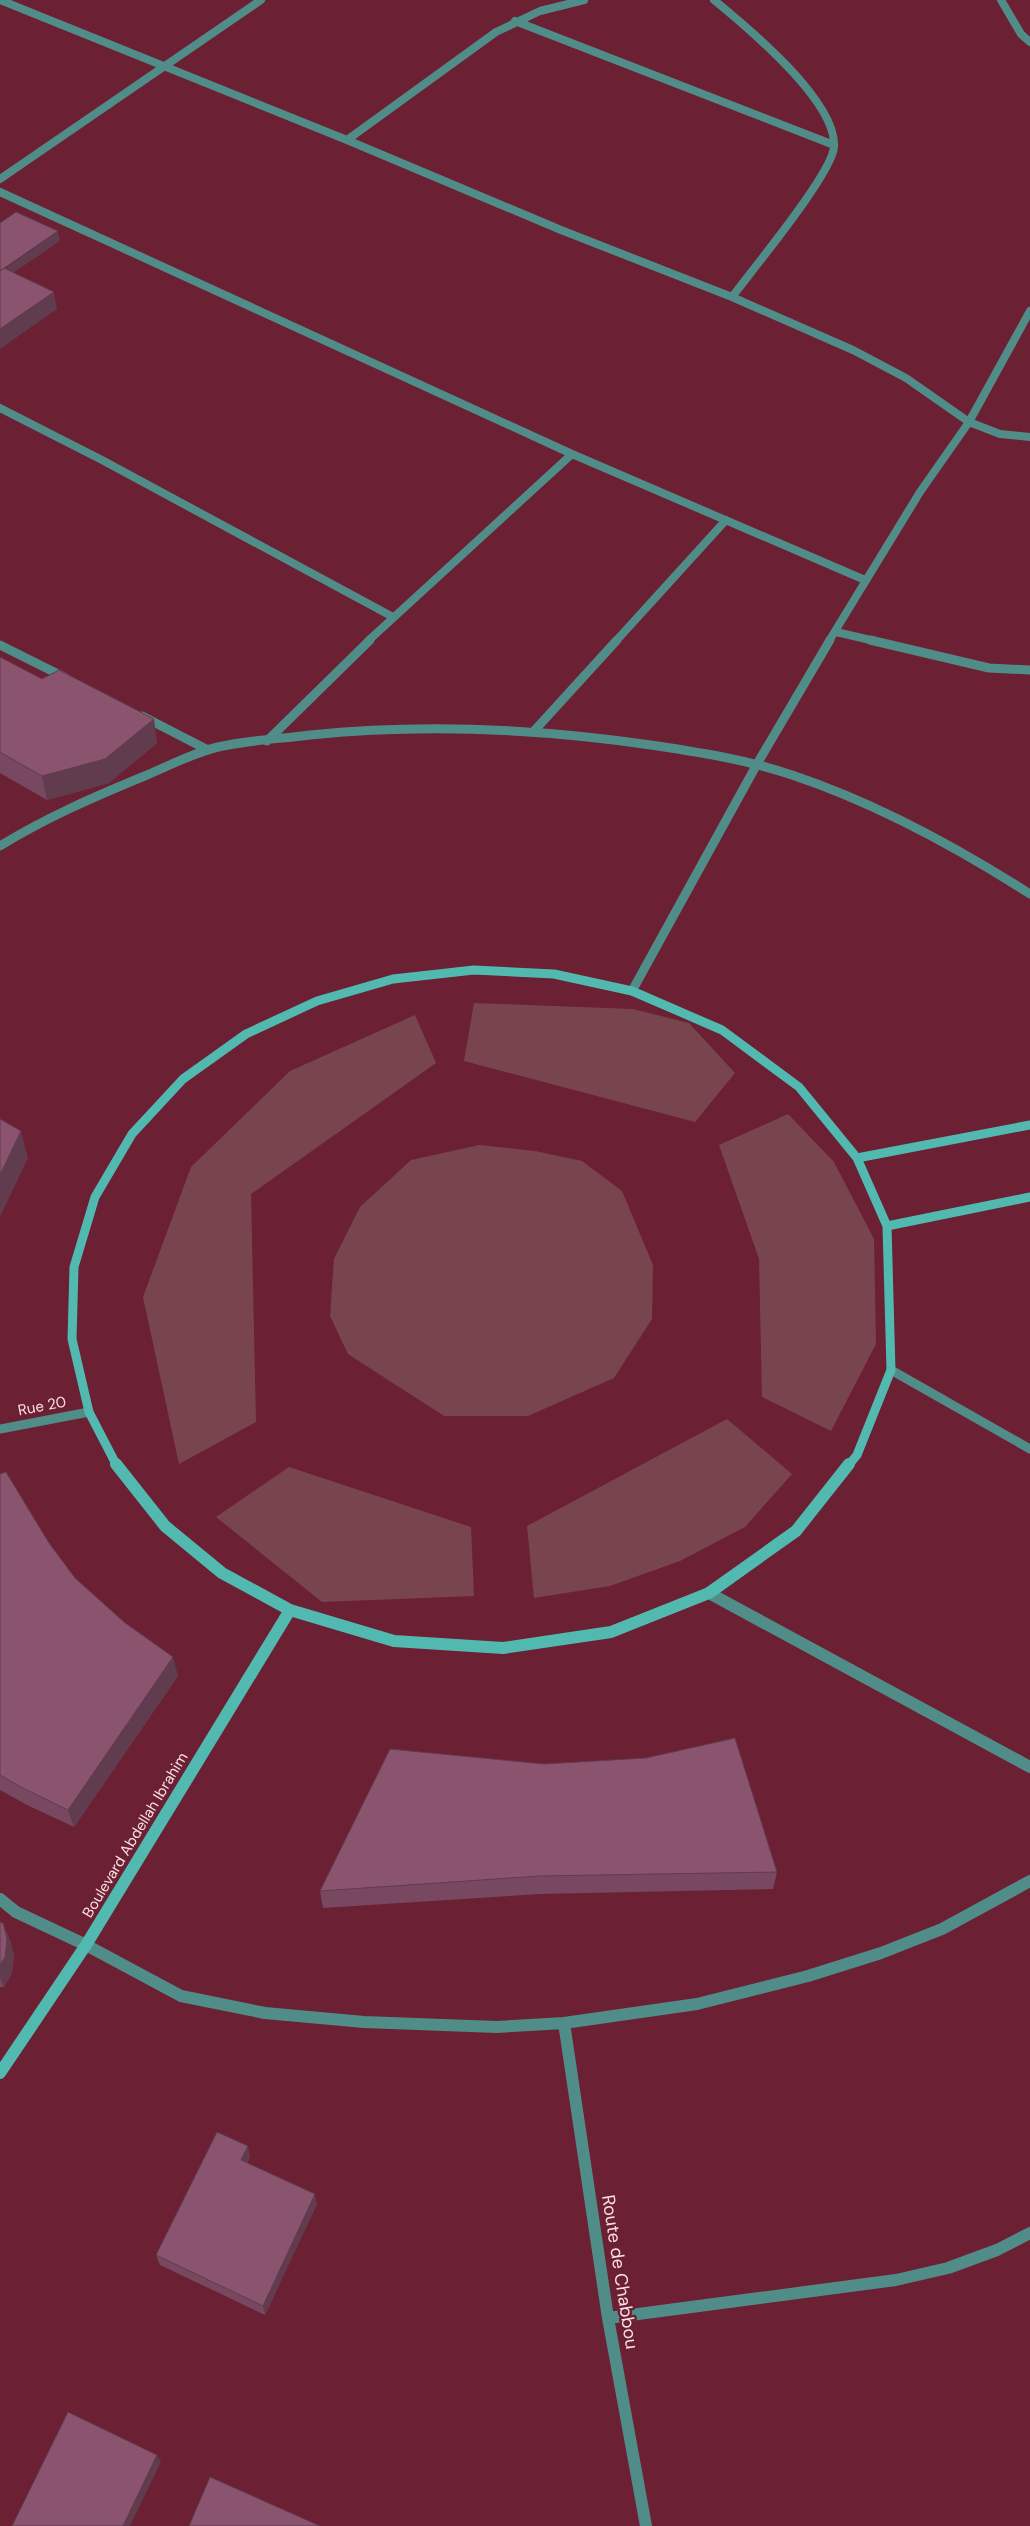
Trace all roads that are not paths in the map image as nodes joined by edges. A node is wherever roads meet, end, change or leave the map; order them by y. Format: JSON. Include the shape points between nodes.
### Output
{"nodes":[{"id":1,"x":0,"y":0,"type":"edge"},
{"id":2,"x":261,"y":0,"type":"edge"},
{"id":3,"x":584,"y":0,"type":"edge"},
{"id":4,"x":714,"y":0,"type":"edge"},
{"id":5,"x":1001,"y":0,"type":"edge"},
{"id":6,"x":516,"y":21,"type":"junction"},
{"id":7,"x":1030,"y":42,"type":"edge"},
{"id":8,"x":164,"y":66,"type":"junction"},
{"id":9,"x":347,"y":140,"type":"junction"},
{"id":10,"x":834,"y":145,"type":"junction"},
{"id":11,"x":0,"y":179,"type":"edge"},
{"id":12,"x":0,"y":192,"type":"edge"},
{"id":13,"x":732,"y":297,"type":"junction"},
{"id":14,"x":1030,"y":311,"type":"edge"},
{"id":15,"x":0,"y":408,"type":"edge"},
{"id":16,"x":969,"y":422,"type":"junction"},
{"id":17,"x":1030,"y":437,"type":"edge"},
{"id":18,"x":572,"y":454,"type":"junction"},
{"id":19,"x":726,"y":520,"type":"junction"},
{"id":20,"x":865,"y":580,"type":"junction"},
{"id":21,"x":393,"y":617,"type":"junction"},
{"id":22,"x":836,"y":632,"type":"junction"},
{"id":23,"x":0,"y":645,"type":"edge"},
{"id":24,"x":1030,"y":670,"type":"edge"},
{"id":25,"x":78,"y":684,"type":"edge"},
{"id":26,"x":130,"y":710,"type":"edge"},
{"id":27,"x":534,"y":731,"type":"junction"},
{"id":28,"x":267,"y":741,"type":"junction"},
{"id":29,"x":208,"y":750,"type":"junction"},
{"id":30,"x":757,"y":764,"type":"junction"},
{"id":31,"x":0,"y":846,"type":"edge"},
{"id":32,"x":1030,"y":894,"type":"edge"},
{"id":33,"x":632,"y":992,"type":"junction"},
{"id":34,"x":1030,"y":1125,"type":"edge"},
{"id":35,"x":857,"y":1158,"type":"junction"},
{"id":36,"x":1030,"y":1197,"type":"edge"},
{"id":37,"x":887,"y":1226,"type":"junction"},
{"id":38,"x":891,"y":1370,"type":"junction"},
{"id":39,"x":89,"y":1412,"type":"junction"},
{"id":40,"x":0,"y":1429,"type":"edge"},
{"id":41,"x":1030,"y":1448,"type":"edge"},
{"id":42,"x":709,"y":1593,"type":"junction"},
{"id":43,"x":290,"y":1610,"type":"junction"},
{"id":44,"x":1030,"y":1767,"type":"edge"},
{"id":45,"x":1030,"y":1881,"type":"edge"},
{"id":46,"x":0,"y":1899,"type":"edge"},
{"id":47,"x":86,"y":1945,"type":"junction"},
{"id":48,"x":564,"y":2023,"type":"junction"},
{"id":49,"x":0,"y":2072,"type":"edge"},
{"id":50,"x":1030,"y":2233,"type":"edge"},
{"id":51,"x":608,"y":2318,"type":"junction"},
{"id":52,"x":646,"y":2526,"type":"edge"}],
"edges":[{"from":1,"to":8,"type":"street"},
{"from":2,"to":8,"type":"street"},
{"from":3,"to":6,"type":"street"},
{"from":4,"to":10,"type":"street","via":[[745,25],[790,70],[832,126]]},
{"from":5,"to":7,"type":"street","via":[[1021,34]]},
{"from":6,"to":9,"type":"street","via":[[496,32]]},
{"from":6,"to":10,"type":"street"},
{"from":8,"to":9,"type":"street"},
{"from":8,"to":11,"type":"street"},
{"from":9,"to":13,"type":"street","via":[[561,230]]},
{"from":10,"to":13,"type":"street","via":[[817,184]]},
{"from":12,"to":18,"type":"street"},
{"from":13,"to":16,"type":"street","via":[[853,350],[906,378]]},
{"from":14,"to":16,"type":"street"},
{"from":15,"to":21,"type":"street"},
{"from":16,"to":17,"type":"street","via":[[1000,434]]},
{"from":16,"to":20,"type":"street"},
{"from":18,"to":19,"type":"street"},
{"from":18,"to":21,"type":"street"},
{"from":19,"to":20,"type":"street"},
{"from":19,"to":27,"type":"street"},
{"from":20,"to":22,"type":"street"},
{"from":21,"to":28,"type":"street"},
{"from":22,"to":24,"type":"street","via":[[989,668]]},
{"from":22,"to":30,"type":"street"},
{"from":23,"to":25,"type":"street"},
{"from":26,"to":29,"type":"street"},
{"from":27,"to":28,"type":"street","via":[[414,727],[349,730]]},
{"from":27,"to":30,"type":"street","via":[[637,742]]},
{"from":28,"to":29,"type":"street"},
{"from":29,"to":31,"type":"street","via":[[58,814]]},
{"from":30,"to":32,"type":"street","via":[[875,808],[969,856]]},
{"from":30,"to":33,"type":"street"},
{"from":33,"to":35,"type":"street","via":[[722,1030],[799,1087]]},
{"from":33,"to":39,"type":"street","via":[[554,974],[474,970],[393,979],[317,1001],[246,1034],[183,1079],[132,1134],[95,1197],[74,1267],[72,1340]]},
{"from":34,"to":35,"type":"street"},
{"from":35,"to":37,"type":"street"},
{"from":36,"to":37,"type":"street"},
{"from":37,"to":38,"type":"street"},
{"from":38,"to":41,"type":"street"},
{"from":38,"to":42,"type":"street","via":[[857,1455],[796,1532]]},
{"from":39,"to":40,"type":"street","name":"Rue 20"},
{"from":39,"to":43,"type":"street","via":[[120,1472],[165,1526],[222,1573]]},
{"from":42,"to":43,"type":"street","via":[[611,1632],[503,1648],[394,1641]]},
{"from":42,"to":44,"type":"street"},
{"from":43,"to":47,"type":"street","name":"Boulevard Abdellah Ibrahim"},
{"from":45,"to":48,"type":"street","via":[[942,1929],[808,1976],[697,2004]]},
{"from":46,"to":47,"type":"street","via":[[16,1912]]},
{"from":47,"to":48,"type":"street","via":[[181,1996],[265,2013],[443,2026]]},
{"from":47,"to":49,"type":"street","name":"Boulevard Abdellah Ibrahim"},
{"from":48,"to":51,"type":"street","name":"Route de Chabbou"},
{"from":50,"to":51,"type":"street","via":[[998,2250],[948,2268],[896,2280]]},
{"from":51,"to":52,"type":"street","name":"Route de Chabbou"}]}
